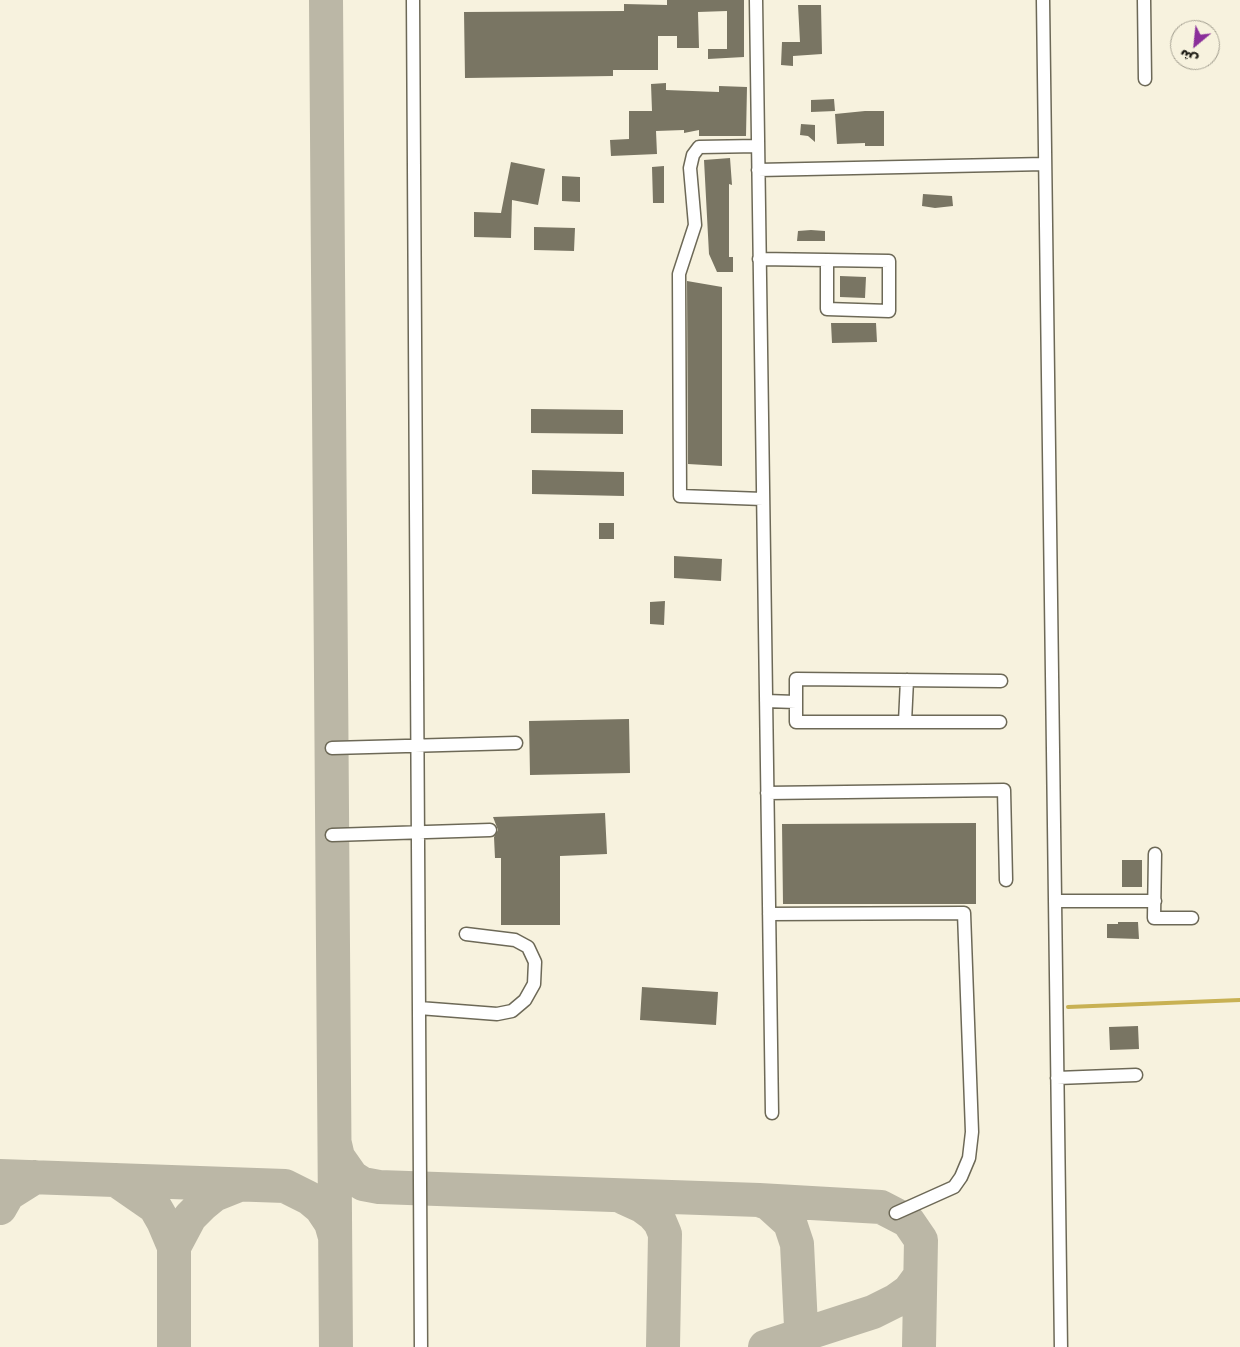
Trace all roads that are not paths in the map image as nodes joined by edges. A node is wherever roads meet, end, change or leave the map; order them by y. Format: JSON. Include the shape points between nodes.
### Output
{"nodes":[{"id":1,"x":413,"y":0,"type":"edge"},
{"id":2,"x":756,"y":0,"type":"edge"},
{"id":3,"x":1043,"y":0,"type":"edge"},
{"id":4,"x":1144,"y":0,"type":"edge"},
{"id":5,"x":1144,"y":79,"type":"dead end"},
{"id":6,"x":758,"y":146,"type":"junction"},
{"id":7,"x":1045,"y":164,"type":"junction"},
{"id":8,"x":758,"y":170,"type":"junction"},
{"id":9,"x":760,"y":260,"type":"junction"},
{"id":10,"x":827,"y":260,"type":"junction"},
{"id":11,"x":763,"y":499,"type":"junction"},
{"id":12,"x":907,"y":680,"type":"junction"},
{"id":13,"x":1001,"y":681,"type":"dead end"},
{"id":14,"x":766,"y":701,"type":"junction"},
{"id":15,"x":796,"y":702,"type":"junction"},
{"id":16,"x":905,"y":722,"type":"junction"},
{"id":17,"x":1000,"y":722,"type":"dead end"},
{"id":18,"x":516,"y":743,"type":"dead end"},
{"id":19,"x":418,"y":744,"type":"junction"},
{"id":20,"x":332,"y":748,"type":"dead end"},
{"id":21,"x":767,"y":793,"type":"junction"},
{"id":22,"x":490,"y":830,"type":"dead end"},
{"id":23,"x":419,"y":832,"type":"junction"},
{"id":24,"x":332,"y":834,"type":"dead end"},
{"id":25,"x":1155,"y":854,"type":"dead end"},
{"id":26,"x":1006,"y":880,"type":"dead end"},
{"id":27,"x":1056,"y":901,"type":"junction"},
{"id":28,"x":1155,"y":901,"type":"junction"},
{"id":29,"x":769,"y":914,"type":"junction"},
{"id":30,"x":1192,"y":918,"type":"dead end"},
{"id":31,"x":466,"y":934,"type":"dead end"},
{"id":32,"x":419,"y":1008,"type":"junction"},
{"id":33,"x":1136,"y":1075,"type":"dead end"},
{"id":34,"x":1057,"y":1078,"type":"junction"},
{"id":35,"x":772,"y":1113,"type":"dead end"},
{"id":36,"x":896,"y":1213,"type":"dead end"},
{"id":37,"x":421,"y":1347,"type":"edge"},
{"id":38,"x":1061,"y":1347,"type":"edge"}],
"edges":[{"from":1,"to":19,"type":"street"},
{"from":2,"to":6,"type":"street"},
{"from":3,"to":7,"type":"street"},
{"from":4,"to":5,"type":"street"},
{"from":6,"to":8,"type":"street"},
{"from":6,"to":11,"type":"street","via":[[699,147],[690,168],[695,225],[678,274],[680,496]]},
{"from":7,"to":8,"type":"street"},
{"from":7,"to":27,"type":"street"},
{"from":8,"to":9,"type":"street"},
{"from":9,"to":10,"type":"street"},
{"from":9,"to":11,"type":"street"},
{"from":10,"to":10,"type":"street","via":[[889,261],[889,311],[827,309]]},
{"from":11,"to":14,"type":"street"},
{"from":12,"to":13,"type":"street"},
{"from":12,"to":15,"type":"street","via":[[796,679]]},
{"from":12,"to":16,"type":"street"},
{"from":14,"to":15,"type":"street"},
{"from":14,"to":21,"type":"street"},
{"from":15,"to":16,"type":"street","via":[[796,722]]},
{"from":16,"to":17,"type":"street"},
{"from":18,"to":19,"type":"street"},
{"from":19,"to":20,"type":"street"},
{"from":19,"to":23,"type":"street"},
{"from":21,"to":26,"type":"street","via":[[1004,790]]},
{"from":21,"to":29,"type":"street"},
{"from":22,"to":23,"type":"street"},
{"from":23,"to":24,"type":"street"},
{"from":23,"to":32,"type":"street"},
{"from":25,"to":28,"type":"street"},
{"from":27,"to":28,"type":"street"},
{"from":27,"to":34,"type":"street"},
{"from":28,"to":30,"type":"street","via":[[1154,918]]},
{"from":29,"to":35,"type":"street"},
{"from":29,"to":36,"type":"street","via":[[964,913],[972,1132],[969,1158],[954,1187]]},
{"from":31,"to":32,"type":"street","via":[[515,940],[528,947],[535,962],[534,984],[525,1000],[512,1011],[497,1014]]},
{"from":32,"to":37,"type":"street"},
{"from":33,"to":34,"type":"street"},
{"from":34,"to":38,"type":"street"}]}
